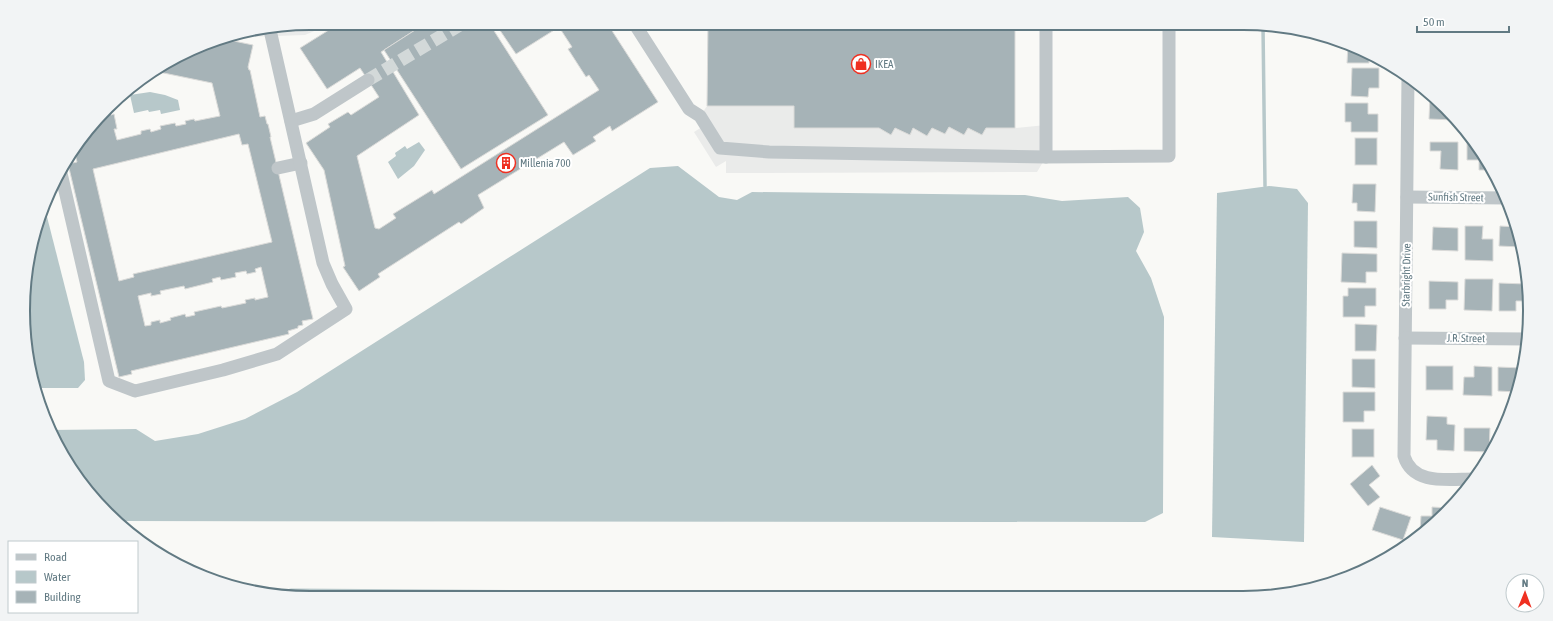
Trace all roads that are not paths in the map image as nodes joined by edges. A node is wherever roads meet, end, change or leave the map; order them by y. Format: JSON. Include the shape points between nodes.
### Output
{"nodes":[{"id":1,"x":638,"y":30,"type":"edge"},
{"id":2,"x":1046,"y":30,"type":"edge"},
{"id":3,"x":1169,"y":30,"type":"edge"},
{"id":4,"x":271,"y":33,"type":"edge"},
{"id":5,"x":368,"y":80,"type":"tunnel mouth"},
{"id":6,"x":1408,"y":84,"type":"edge"},
{"id":7,"x":291,"y":121,"type":"junction"},
{"id":8,"x":1046,"y":157,"type":"junction"},
{"id":9,"x":300,"y":163,"type":"junction"},
{"id":10,"x":278,"y":168,"type":"dead end"},
{"id":11,"x":63,"y":180,"type":"edge"},
{"id":12,"x":1407,"y":197,"type":"junction"},
{"id":13,"x":1500,"y":198,"type":"edge"},
{"id":14,"x":1405,"y":338,"type":"junction"},
{"id":15,"x":1521,"y":339,"type":"edge"},
{"id":16,"x":1467,"y":479,"type":"edge"}],
"edges":[{"from":1,"to":8,"type":"street","via":[[688,109],[700,116],[720,148],[769,152]]},
{"from":2,"to":8,"type":"street"},
{"from":3,"to":8,"type":"street","via":[[1169,156]]},
{"from":4,"to":7,"type":"street"},
{"from":5,"to":7,"type":"street","via":[[314,114]]},
{"from":6,"to":12,"type":"street","name":"Starbright Drive"},
{"from":7,"to":9,"type":"street"},
{"from":9,"to":10,"type":"street"},
{"from":9,"to":11,"type":"street","via":[[323,263],[346,309],[277,354],[135,391],[109,381]]},
{"from":12,"to":13,"type":"street","name":"Sunfish Street"},
{"from":12,"to":14,"type":"street","name":"Starbright Drive"},
{"from":14,"to":15,"type":"street","name":"J.R. Street"},
{"from":14,"to":16,"type":"street","name":"Starbright Drive","via":[[1405,462],[1412,471],[1429,478]]}]}
